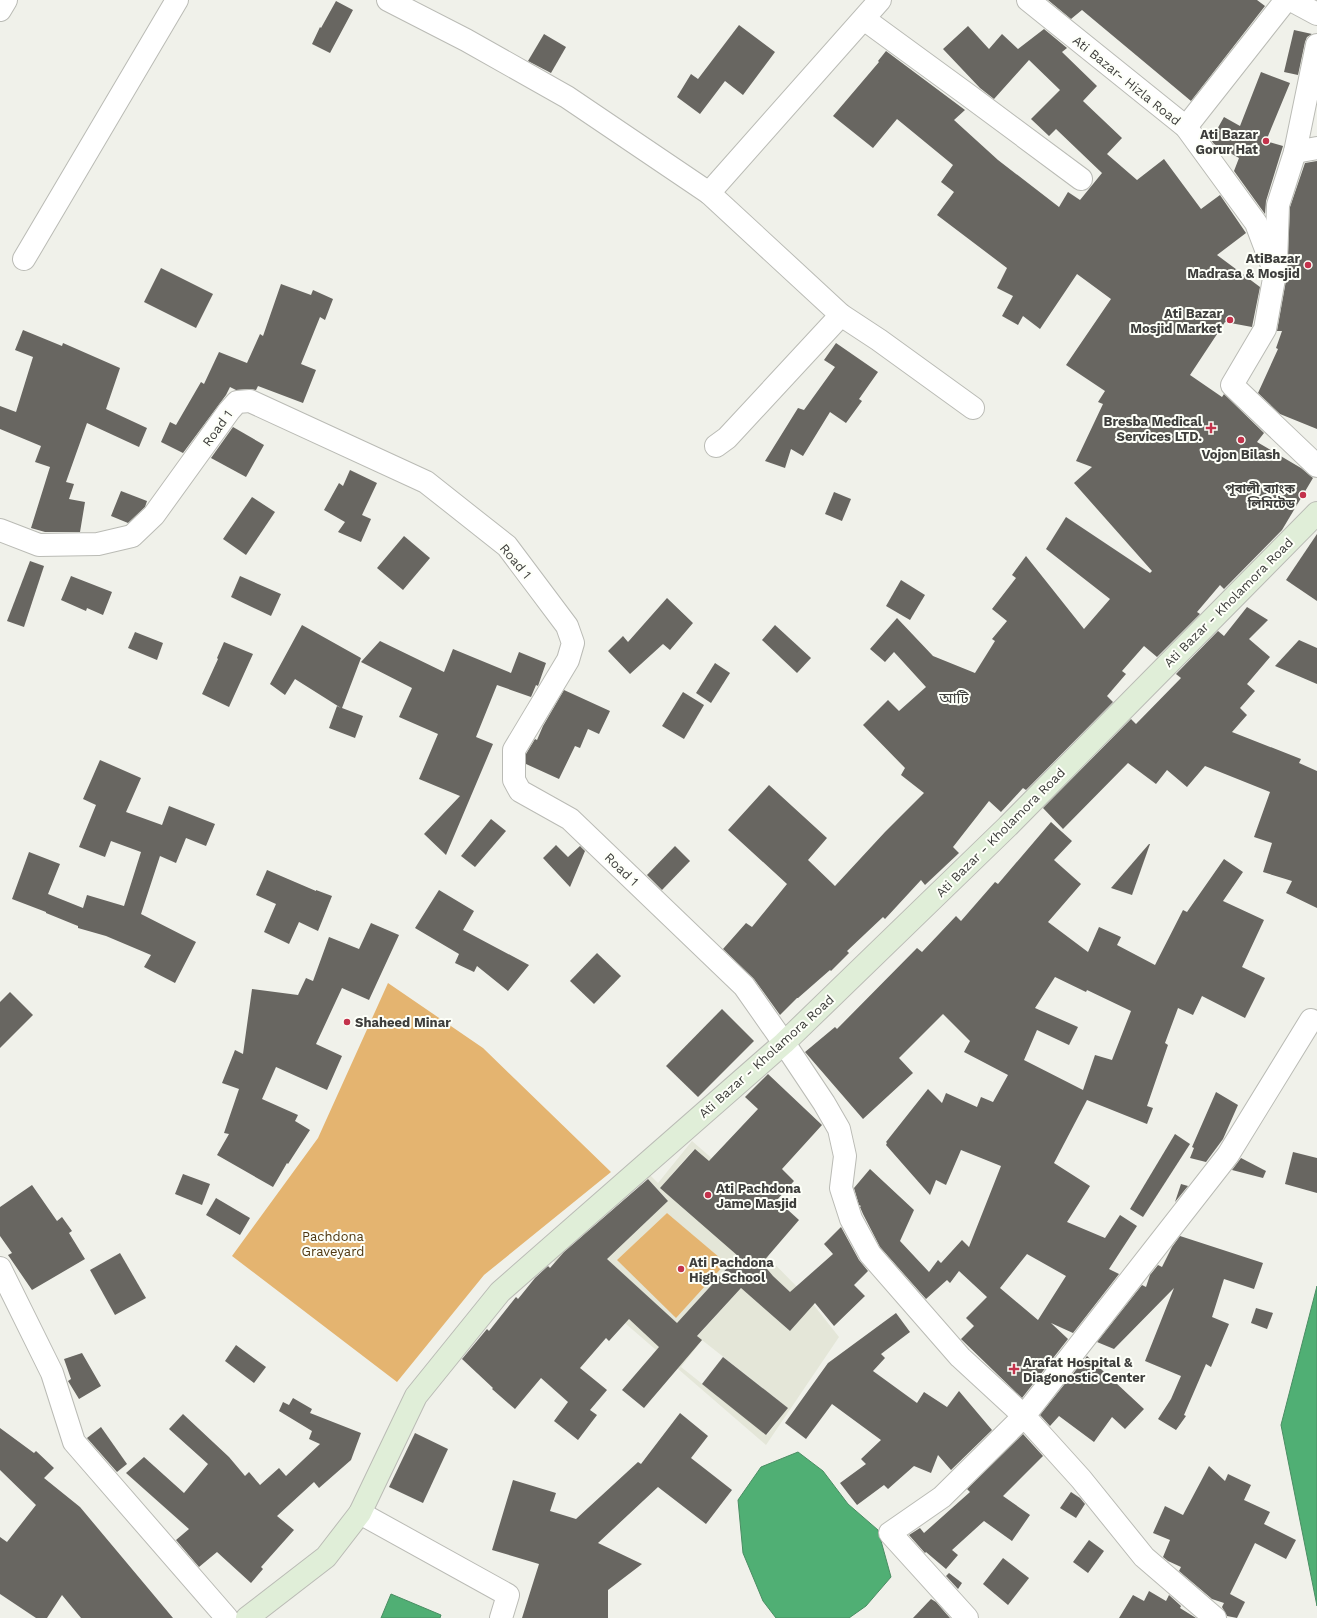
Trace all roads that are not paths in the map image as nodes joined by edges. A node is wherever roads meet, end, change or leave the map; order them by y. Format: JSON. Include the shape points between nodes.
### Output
{"nodes":[{"id":1,"x":6,"y":0,"type":"edge"},
{"id":2,"x":177,"y":0,"type":"edge"},
{"id":3,"x":388,"y":0,"type":"edge"},
{"id":4,"x":880,"y":0,"type":"edge"},
{"id":5,"x":1028,"y":0,"type":"edge"},
{"id":6,"x":1286,"y":0,"type":"edge"},
{"id":7,"x":1291,"y":0,"type":"edge"},
{"id":8,"x":0,"y":10,"type":"edge"},
{"id":9,"x":1317,"y":14,"type":"edge"},
{"id":10,"x":864,"y":19,"type":"junction"},
{"id":11,"x":1317,"y":45,"type":"edge"},
{"id":12,"x":1186,"y":127,"type":"junction"},
{"id":13,"x":1317,"y":148,"type":"edge"},
{"id":14,"x":1295,"y":152,"type":"junction"},
{"id":15,"x":1081,"y":179,"type":"dead end"},
{"id":16,"x":709,"y":193,"type":"junction"},
{"id":17,"x":24,"y":259,"type":"dead end"},
{"id":18,"x":1275,"y":273,"type":"junction"},
{"id":19,"x":841,"y":315,"type":"junction"},
{"id":20,"x":973,"y":408,"type":"dead end"},
{"id":21,"x":716,"y":446,"type":"dead end"},
{"id":22,"x":1317,"y":466,"type":"edge"},
{"id":23,"x":1317,"y":513,"type":"edge"},
{"id":24,"x":0,"y":530,"type":"edge"},
{"id":25,"x":1311,"y":1020,"type":"dead end"},
{"id":26,"x":784,"y":1043,"type":"junction"},
{"id":27,"x":0,"y":1268,"type":"edge"},
{"id":28,"x":1024,"y":1416,"type":"junction"},
{"id":29,"x":360,"y":1513,"type":"junction"},
{"id":30,"x":227,"y":1618,"type":"edge"},
{"id":31,"x":247,"y":1618,"type":"edge"},
{"id":32,"x":501,"y":1618,"type":"edge"},
{"id":33,"x":967,"y":1618,"type":"edge"},
{"id":34,"x":1215,"y":1618,"type":"edge"}],
"edges":[{"from":1,"to":8,"type":"street"},
{"from":2,"to":17,"type":"street"},
{"from":3,"to":16,"type":"street","via":[[567,97]]},
{"from":4,"to":10,"type":"street"},
{"from":5,"to":12,"type":"street","name":"Ati Bazar- Hizla Road"},
{"from":6,"to":12,"type":"street"},
{"from":7,"to":9,"type":"street"},
{"from":10,"to":15,"type":"street"},
{"from":10,"to":16,"type":"street"},
{"from":11,"to":14,"type":"street"},
{"from":12,"to":18,"type":"street","name":"Ati Bazar- Hizla Road","via":[[1256,223]]},
{"from":13,"to":14,"type":"street"},
{"from":14,"to":18,"type":"street","via":[[1278,205]]},
{"from":16,"to":19,"type":"street"},
{"from":18,"to":22,"type":"street","via":[[1265,329],[1232,385]]},
{"from":19,"to":20,"type":"street"},
{"from":19,"to":21,"type":"street","via":[[727,438]]},
{"from":23,"to":26,"type":"main road","name":"Ati Bazar - Kholamora Road","via":[[1008,826]]},
{"from":24,"to":26,"type":"street","name":"Road 1","via":[[39,545],[98,544],[132,536],[154,515],[237,402],[250,401],[426,482],[507,546],[567,626],[573,643],[568,660],[514,750],[514,780],[520,791],[570,819],[619,865],[744,986]]},
{"from":25,"to":28,"type":"street","via":[[1228,1155]]},
{"from":26,"to":28,"type":"street","name":"Road 1","via":[[839,1129],[845,1156],[841,1188],[851,1219],[870,1254],[960,1357]]},
{"from":26,"to":29,"type":"main road","name":"Ati Bazar - Kholamora Road","via":[[500,1292],[416,1396]]},
{"from":27,"to":30,"type":"street","via":[[52,1373],[74,1442]]},
{"from":28,"to":33,"type":"street","via":[[942,1497],[890,1533]]},
{"from":28,"to":34,"type":"street","name":"Road 1","via":[[1081,1479],[1144,1557]]},
{"from":29,"to":31,"type":"main road","name":"Ati Bazar - Kholamora Road","via":[[326,1557]]},
{"from":29,"to":32,"type":"street","via":[[508,1595]]}]}
